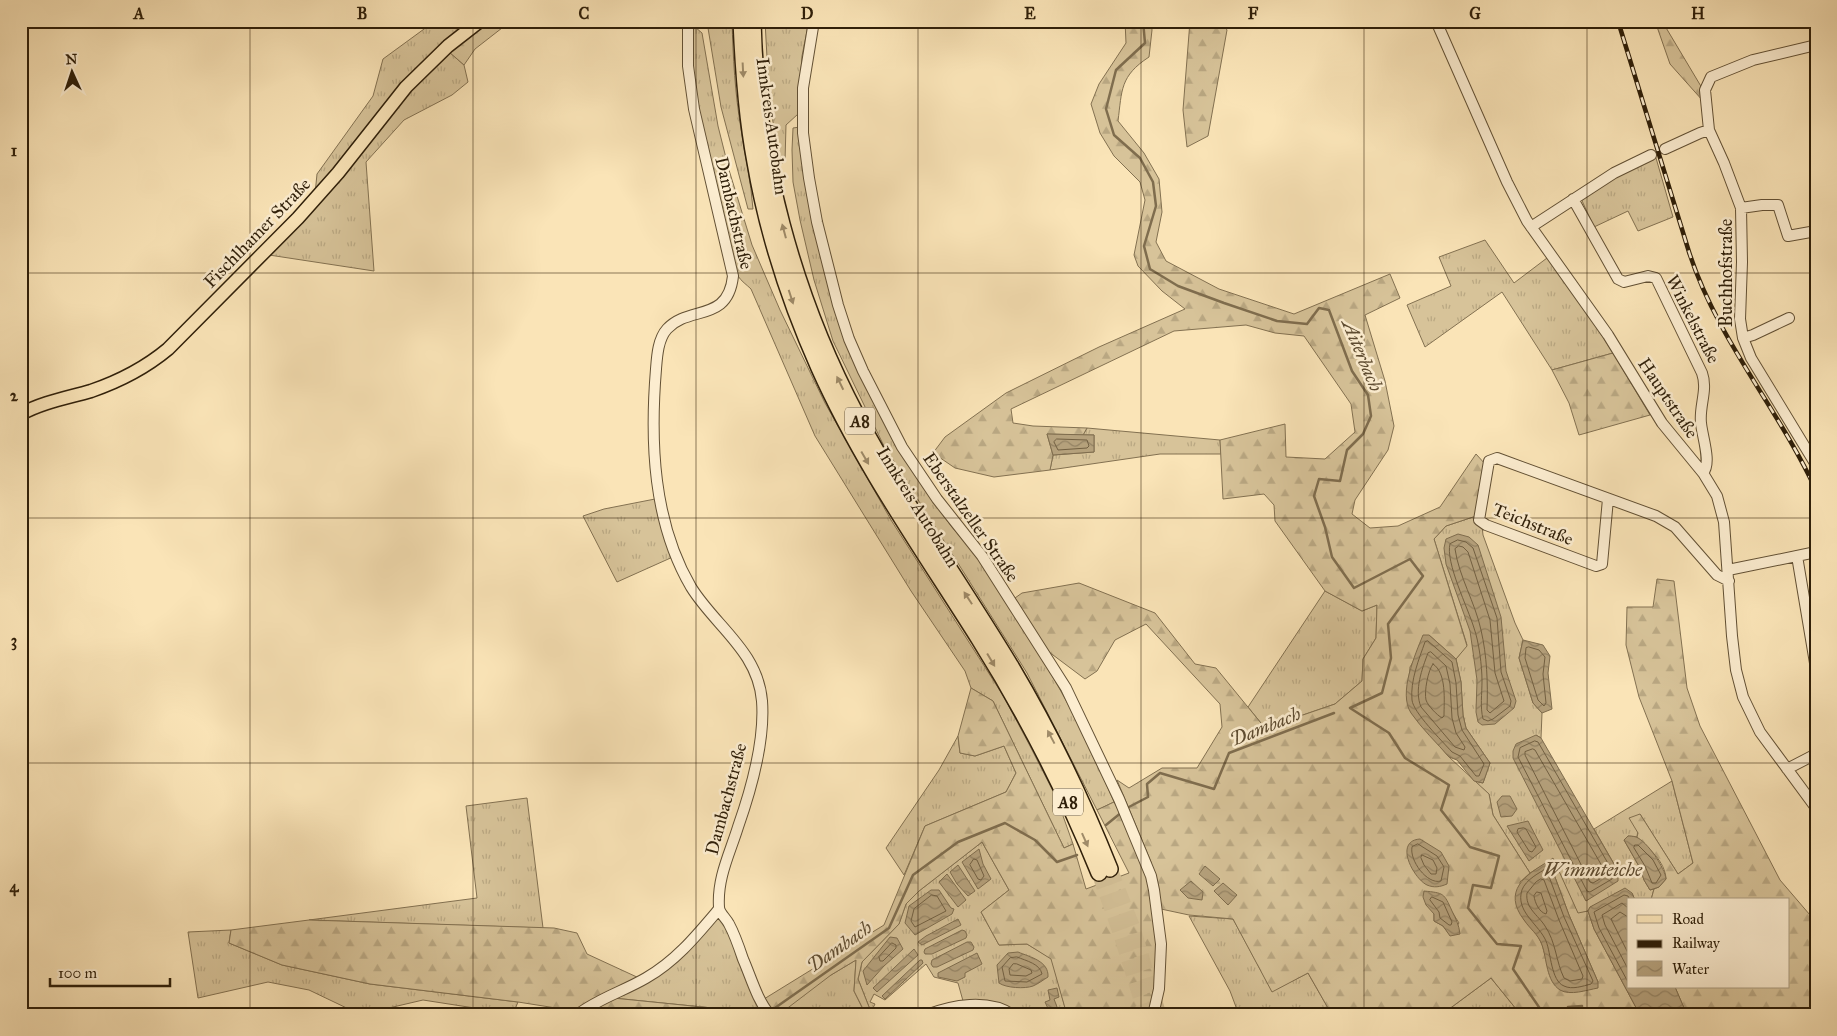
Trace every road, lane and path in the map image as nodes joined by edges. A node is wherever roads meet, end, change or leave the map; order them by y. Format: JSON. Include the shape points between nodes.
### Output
{"nodes":[{"id":1,"x":480,"y":21,"type":"edge"},
{"id":2,"x":688,"y":21,"type":"edge"},
{"id":3,"x":741,"y":21,"type":"edge"},
{"id":4,"x":753,"y":21,"type":"edge"},
{"id":5,"x":814,"y":21,"type":"edge"},
{"id":6,"x":1436,"y":21,"type":"edge"},
{"id":7,"x":1816,"y":45,"type":"edge"},
{"id":8,"x":1709,"y":130,"type":"junction"},
{"id":9,"x":1665,"y":150,"type":"dead end"},
{"id":10,"x":1651,"y":155,"type":"dead end"},
{"id":11,"x":1573,"y":199,"type":"junction"},
{"id":12,"x":1741,"y":208,"type":"junction"},
{"id":13,"x":1531,"y":227,"type":"junction"},
{"id":14,"x":1816,"y":231,"type":"edge"},
{"id":15,"x":1789,"y":318,"type":"dead end"},
{"id":16,"x":1743,"y":338,"type":"junction"},
{"id":17,"x":21,"y":414,"type":"edge"},
{"id":18,"x":1816,"y":466,"type":"edge"},
{"id":19,"x":1703,"y":473,"type":"junction"},
{"id":20,"x":1608,"y":499,"type":"junction"},
{"id":21,"x":1816,"y":552,"type":"edge"},
{"id":22,"x":1797,"y":556,"type":"junction"},
{"id":23,"x":1728,"y":570,"type":"junction"},
{"id":24,"x":1729,"y":581,"type":"junction"},
{"id":25,"x":1816,"y":669,"type":"edge"},
{"id":26,"x":1816,"y":754,"type":"edge"},
{"id":27,"x":1787,"y":769,"type":"junction"},
{"id":28,"x":1816,"y":808,"type":"edge"},
{"id":29,"x":719,"y":909,"type":"junction"},
{"id":30,"x":577,"y":1015,"type":"edge"},
{"id":31,"x":770,"y":1015,"type":"edge"},
{"id":32,"x":926,"y":1015,"type":"edge"},
{"id":33,"x":1013,"y":1015,"type":"edge"},
{"id":34,"x":1153,"y":1015,"type":"edge"}],
"edges":[{"from":1,"to":17,"type":"main road","name":"Fischlhamer Straße","via":[[448,46],[406,87],[317,197],[154,361],[110,384]]},
{"from":2,"to":29,"type":"street","name":"Dambachstraße","via":[[688,66],[694,109],[733,276],[730,291],[722,303],[674,324],[667,329],[661,342],[656,372],[654,434],[658,487],[664,522],[686,576],[700,600],[751,662],[761,691],[762,709],[752,777],[721,877]]},
{"from":3,"to":4,"type":"highway","name":"Innkreis Autobahn","number":"A8","one_way":true,"via":[[744,77],[755,163],[773,240],[795,309],[819,368],[865,457],[1022,710],[1105,871],[1083,804],[1036,711],[879,456],[823,345],[791,256],[770,171],[758,95]]},
{"from":5,"to":34,"type":"street","name":"Eberstalzeller Straße","via":[[803,88],[803,133],[819,230],[849,339],[902,447],[937,499],[982,556],[1066,688],[1131,825],[1151,876],[1156,899],[1161,944],[1159,989]]},
{"from":6,"to":13,"type":"street","name":"Hauptstraße","via":[[1507,182]]},
{"from":7,"to":8,"type":"street","name":"Buchhofstraße","via":[[1753,60],[1711,76],[1704,90]]},
{"from":8,"to":9,"type":"street"},
{"from":8,"to":12,"type":"street","name":"Buchhofstraße"},
{"from":10,"to":11,"type":"street","via":[[1622,168]]},
{"from":11,"to":13,"type":"street"},
{"from":11,"to":19,"type":"street","name":"Winkelstraße","via":[[1618,279],[1628,282],[1648,276],[1656,278],[1682,330],[1704,379],[1700,418],[1707,464]]},
{"from":12,"to":14,"type":"street","name":"Buchhofstraße","via":[[1778,205],[1788,236]]},
{"from":12,"to":16,"type":"street","name":"Buchhofstraße","via":[[1740,319]]},
{"from":13,"to":19,"type":"street","name":"Hauptstraße","via":[[1608,335],[1662,423]]},
{"from":15,"to":16,"type":"street","name":"Buchhofstraße"},
{"from":16,"to":18,"type":"street","name":"Buchhofstraße","via":[[1751,358]]},
{"from":19,"to":23,"type":"street","name":"Hauptstraße","via":[[1721,508]]},
{"from":20,"to":20,"type":"street","name":"Teichstraße","via":[[1602,564],[1596,566],[1479,520],[1489,461],[1497,458]]},
{"from":20,"to":24,"type":"street","name":"Teichstraße","via":[[1656,516],[1675,527],[1717,575]]},
{"from":21,"to":22,"type":"street"},
{"from":22,"to":23,"type":"street"},
{"from":22,"to":25,"type":"street"},
{"from":23,"to":24,"type":"street","name":"Hauptstraße"},
{"from":24,"to":27,"type":"street","name":"Hauptstraße","via":[[1736,670],[1743,697],[1760,732]]},
{"from":26,"to":27,"type":"street"},
{"from":27,"to":28,"type":"street","name":"Hauptstraße"},
{"from":29,"to":30,"type":"street","via":[[670,962],[647,978]]},
{"from":29,"to":31,"type":"street","via":[[729,924]]},
{"from":32,"to":33,"type":"street","via":[[946,1007],[967,1004],[988,1006]]}]}
